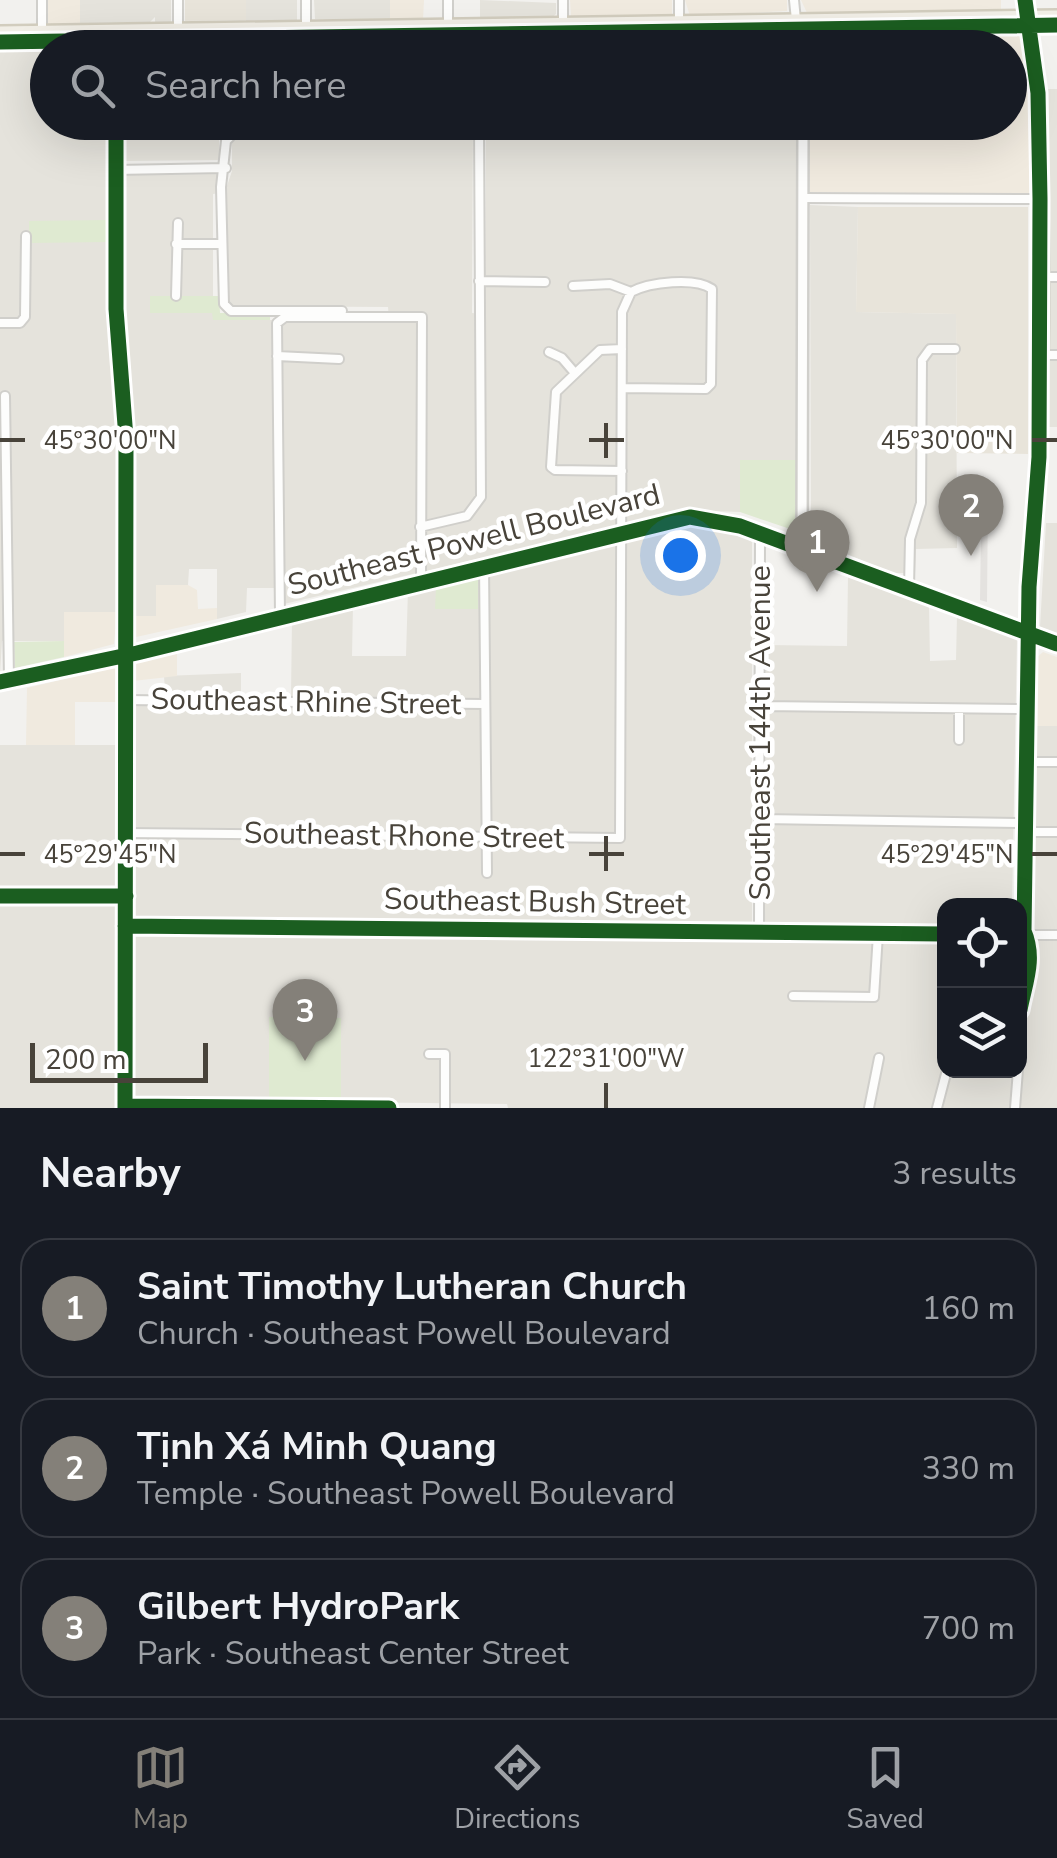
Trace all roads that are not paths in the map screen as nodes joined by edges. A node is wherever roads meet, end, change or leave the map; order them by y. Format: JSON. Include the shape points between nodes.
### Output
{"nodes":[{"id":1,"x":42,"y":0,"type":"edge"},
{"id":2,"x":178,"y":0,"type":"edge"},
{"id":3,"x":306,"y":0,"type":"edge"},
{"id":4,"x":448,"y":0,"type":"edge"},
{"id":5,"x":563,"y":0,"type":"edge"},
{"id":6,"x":679,"y":0,"type":"edge"},
{"id":7,"x":794,"y":0,"type":"edge"},
{"id":8,"x":1026,"y":0,"type":"edge"},
{"id":9,"x":1057,"y":16,"type":"edge"},
{"id":10,"x":1028,"y":20,"type":"junction"},
{"id":11,"x":679,"y":23,"type":"junction"},
{"id":12,"x":798,"y":24,"type":"junction"},
{"id":13,"x":563,"y":25,"type":"junction"},
{"id":14,"x":1057,"y":25,"type":"edge"},
{"id":15,"x":448,"y":28,"type":"junction"},
{"id":16,"x":178,"y":29,"type":"junction"},
{"id":17,"x":42,"y":30,"type":"edge"},
{"id":18,"x":171,"y":30,"type":"edge"},
{"id":19,"x":210,"y":30,"type":"edge"},
{"id":20,"x":306,"y":30,"type":"edge"},
{"id":21,"x":391,"y":30,"type":"edge"},
{"id":22,"x":455,"y":30,"type":"edge"},
{"id":23,"x":529,"y":30,"type":"edge"},
{"id":24,"x":657,"y":30,"type":"edge"},
{"id":25,"x":688,"y":30,"type":"edge"},
{"id":26,"x":799,"y":30,"type":"edge"},
{"id":27,"x":0,"y":32,"type":"edge"},
{"id":28,"x":30,"y":32,"type":"edge"},
{"id":29,"x":0,"y":42,"type":"edge"},
{"id":30,"x":29,"y":42,"type":"edge"},
{"id":31,"x":116,"y":140,"type":"edge"},
{"id":32,"x":228,"y":140,"type":"edge"},
{"id":33,"x":479,"y":140,"type":"edge"},
{"id":34,"x":803,"y":140,"type":"edge"},
{"id":35,"x":226,"y":168,"type":"junction"},
{"id":36,"x":115,"y":170,"type":"junction"},
{"id":37,"x":804,"y":198,"type":"junction"},
{"id":38,"x":1040,"y":199,"type":"junction"},
{"id":39,"x":178,"y":223,"type":"dead end"},
{"id":40,"x":26,"y":236,"type":"dead end"},
{"id":41,"x":176,"y":244,"type":"junction"},
{"id":42,"x":222,"y":244,"type":"junction"},
{"id":43,"x":1057,"y":277,"type":"edge"},
{"id":44,"x":1040,"y":278,"type":"junction"},
{"id":45,"x":478,"y":281,"type":"junction"},
{"id":46,"x":545,"y":282,"type":"dead end"},
{"id":47,"x":573,"y":286,"type":"dead end"},
{"id":48,"x":632,"y":292,"type":"junction"},
{"id":49,"x":176,"y":296,"type":"dead end"},
{"id":50,"x":342,"y":311,"type":"dead end"},
{"id":51,"x":0,"y":323,"type":"edge"},
{"id":52,"x":622,"y":348,"type":"junction"},
{"id":53,"x":955,"y":349,"type":"dead end"},
{"id":54,"x":549,"y":352,"type":"dead end"},
{"id":55,"x":1040,"y":355,"type":"junction"},
{"id":56,"x":1057,"y":355,"type":"edge"},
{"id":57,"x":276,"y":356,"type":"junction"},
{"id":58,"x":339,"y":359,"type":"dead end"},
{"id":59,"x":574,"y":372,"type":"junction"},
{"id":60,"x":622,"y":388,"type":"junction"},
{"id":61,"x":5,"y":396,"type":"dead end"},
{"id":62,"x":3,"y":429,"type":"edge"},
{"id":63,"x":622,"y":471,"type":"junction"},
{"id":64,"x":420,"y":527,"type":"junction"},
{"id":65,"x":623,"y":530,"type":"junction"},
{"id":66,"x":760,"y":533,"type":"junction"},
{"id":67,"x":802,"y":548,"type":"junction"},
{"id":68,"x":484,"y":565,"type":"junction"},
{"id":69,"x":421,"y":581,"type":"junction"},
{"id":70,"x":910,"y":588,"type":"junction"},
{"id":71,"x":280,"y":616,"type":"junction"},
{"id":72,"x":1028,"y":633,"type":"junction"},
{"id":73,"x":1057,"y":644,"type":"edge"},
{"id":74,"x":126,"y":652,"type":"junction"},
{"id":75,"x":5,"y":681,"type":"edge"},
{"id":76,"x":126,"y":700,"type":"junction"},
{"id":77,"x":485,"y":704,"type":"junction"},
{"id":78,"x":760,"y":706,"type":"junction"},
{"id":79,"x":958,"y":709,"type":"junction"},
{"id":80,"x":1026,"y":709,"type":"junction"},
{"id":81,"x":958,"y":740,"type":"dead end"},
{"id":82,"x":1024,"y":762,"type":"junction"},
{"id":83,"x":1057,"y":762,"type":"edge"},
{"id":84,"x":760,"y":819,"type":"junction"},
{"id":85,"x":1024,"y":828,"type":"junction"},
{"id":86,"x":126,"y":832,"type":"junction"},
{"id":87,"x":1057,"y":832,"type":"edge"},
{"id":88,"x":486,"y":838,"type":"junction"},
{"id":89,"x":487,"y":874,"type":"dead end"},
{"id":90,"x":0,"y":896,"type":"edge"},
{"id":91,"x":126,"y":896,"type":"junction"},
{"id":92,"x":1023,"y":898,"type":"edge"},
{"id":93,"x":126,"y":926,"type":"junction"},
{"id":94,"x":759,"y":932,"type":"junction"},
{"id":95,"x":878,"y":934,"type":"junction"},
{"id":96,"x":937,"y":934,"type":"edge"},
{"id":97,"x":1027,"y":935,"type":"edge"},
{"id":98,"x":1057,"y":935,"type":"edge"},
{"id":99,"x":1027,"y":958,"type":"edge"},
{"id":100,"x":1027,"y":986,"type":"edge"},
{"id":101,"x":793,"y":996,"type":"dead end"},
{"id":102,"x":429,"y":1054,"type":"dead end"},
{"id":103,"x":879,"y":1058,"type":"dead end"},
{"id":104,"x":945,"y":1078,"type":"edge"},
{"id":105,"x":1017,"y":1078,"type":"edge"},
{"id":106,"x":125,"y":1107,"type":"edge"},
{"id":107,"x":344,"y":1108,"type":"edge"},
{"id":108,"x":389,"y":1108,"type":"edge"},
{"id":109,"x":445,"y":1108,"type":"edge"},
{"id":110,"x":869,"y":1108,"type":"edge"},
{"id":111,"x":937,"y":1108,"type":"edge"},
{"id":112,"x":1015,"y":1108,"type":"edge"}],
"edges":[{"from":1,"to":17,"type":"street"},
{"from":2,"to":16,"type":"street"},
{"from":3,"to":20,"type":"street"},
{"from":4,"to":15,"type":"street"},
{"from":5,"to":13,"type":"street"},
{"from":6,"to":11,"type":"street"},
{"from":7,"to":12,"type":"street"},
{"from":8,"to":10,"type":"main road"},
{"from":9,"to":10,"type":"main road"},
{"from":10,"to":12,"type":"main road"},
{"from":10,"to":14,"type":"main road"},
{"from":10,"to":38,"type":"main road","via":[[1038,93]]},
{"from":11,"to":12,"type":"main road"},
{"from":11,"to":13,"type":"main road"},
{"from":11,"to":24,"type":"main road"},
{"from":12,"to":25,"type":"main road"},
{"from":12,"to":26,"type":"street"},
{"from":13,"to":23,"type":"main road"},
{"from":15,"to":21,"type":"main road"},
{"from":15,"to":22,"type":"main road"},
{"from":16,"to":18,"type":"main road"},
{"from":16,"to":19,"type":"main road"},
{"from":27,"to":28,"type":"main road"},
{"from":29,"to":30,"type":"main road"},
{"from":31,"to":36,"type":"street"},
{"from":32,"to":35,"type":"street"},
{"from":33,"to":45,"type":"street"},
{"from":34,"to":37,"type":"street"},
{"from":35,"to":36,"type":"street"},
{"from":35,"to":42,"type":"street"},
{"from":36,"to":74,"type":"street"},
{"from":37,"to":38,"type":"street"},
{"from":37,"to":67,"type":"street"},
{"from":38,"to":44,"type":"main road"},
{"from":39,"to":41,"type":"street"},
{"from":40,"to":51,"type":"street","via":[[25,316],[20,323]]},
{"from":41,"to":42,"type":"street"},
{"from":41,"to":49,"type":"street"},
{"from":42,"to":50,"type":"street","via":[[226,308]]},
{"from":43,"to":44,"type":"street"},
{"from":44,"to":55,"type":"main road"},
{"from":45,"to":46,"type":"street"},
{"from":45,"to":64,"type":"street","via":[[481,497],[467,516]]},
{"from":47,"to":48,"type":"street","via":[[610,284]]},
{"from":48,"to":52,"type":"street","via":[[622,312]]},
{"from":48,"to":60,"type":"street","via":[[698,283],[712,290],[713,379],[706,389]]},
{"from":52,"to":59,"type":"street","via":[[600,350]]},
{"from":52,"to":60,"type":"street"},
{"from":53,"to":70,"type":"street","via":[[924,353],[921,502],[910,539]]},
{"from":54,"to":59,"type":"street"},
{"from":55,"to":56,"type":"street"},
{"from":55,"to":72,"type":"main road"},
{"from":57,"to":58,"type":"street"},
{"from":57,"to":64,"type":"street","via":[[279,319],[422,318]]},
{"from":57,"to":71,"type":"street"},
{"from":59,"to":63,"type":"street","via":[[552,400],[551,466]]},
{"from":60,"to":63,"type":"street"},
{"from":61,"to":62,"type":"street"},
{"from":62,"to":75,"type":"street"},
{"from":63,"to":65,"type":"street"},
{"from":64,"to":69,"type":"street"},
{"from":65,"to":66,"type":"main road","name":"Southeast Powell Boulevard","via":[[699,517]]},
{"from":65,"to":68,"type":"main road","name":"Southeast Powell Boulevard"},
{"from":65,"to":88,"type":"street","name":"Southeast Rhone Street","via":[[621,836]]},
{"from":66,"to":67,"type":"main road","name":"Southeast Powell Boulevard"},
{"from":66,"to":78,"type":"street","name":"Southeast 144th Avenue"},
{"from":67,"to":70,"type":"main road","name":"Southeast Powell Boulevard"},
{"from":68,"to":69,"type":"main road","name":"Southeast Powell Boulevard"},
{"from":68,"to":77,"type":"street"},
{"from":69,"to":71,"type":"main road","name":"Southeast Powell Boulevard"},
{"from":70,"to":72,"type":"main road","name":"Southeast Powell Boulevard"},
{"from":71,"to":74,"type":"main road","name":"Southeast Powell Boulevard"},
{"from":72,"to":73,"type":"main road","name":"Southeast Powell Boulevard"},
{"from":72,"to":80,"type":"street"},
{"from":74,"to":75,"type":"main road","name":"Southeast Powell Boulevard"},
{"from":74,"to":76,"type":"street"},
{"from":76,"to":77,"type":"street","name":"Southeast Rhine Street"},
{"from":76,"to":86,"type":"street"},
{"from":77,"to":88,"type":"street"},
{"from":78,"to":79,"type":"street"},
{"from":78,"to":84,"type":"street","name":"Southeast 144th Avenue"},
{"from":79,"to":80,"type":"street"},
{"from":79,"to":81,"type":"street"},
{"from":80,"to":82,"type":"street"},
{"from":82,"to":83,"type":"street"},
{"from":82,"to":85,"type":"street"},
{"from":84,"to":85,"type":"street"},
{"from":84,"to":94,"type":"street","name":"Southeast 144th Avenue"},
{"from":85,"to":87,"type":"street"},
{"from":85,"to":92,"type":"street"},
{"from":86,"to":88,"type":"street","name":"Southeast Rhone Street"},
{"from":86,"to":91,"type":"street"},
{"from":88,"to":89,"type":"street"},
{"from":90,"to":91,"type":"street"},
{"from":91,"to":93,"type":"street"},
{"from":93,"to":94,"type":"street","name":"Southeast Bush Street"},
{"from":93,"to":106,"type":"street"},
{"from":94,"to":95,"type":"street","name":"Southeast Bush Street"},
{"from":95,"to":96,"type":"street","name":"Southeast Bush Street"},
{"from":95,"to":101,"type":"street","via":[[874,997]]},
{"from":97,"to":98,"type":"street"},
{"from":99,"to":100,"type":"street"},
{"from":102,"to":109,"type":"street","via":[[445,1054]]},
{"from":103,"to":110,"type":"street"},
{"from":104,"to":111,"type":"street"},
{"from":105,"to":112,"type":"street"},
{"from":106,"to":107,"type":"street"},
{"from":107,"to":108,"type":"street"}]}
